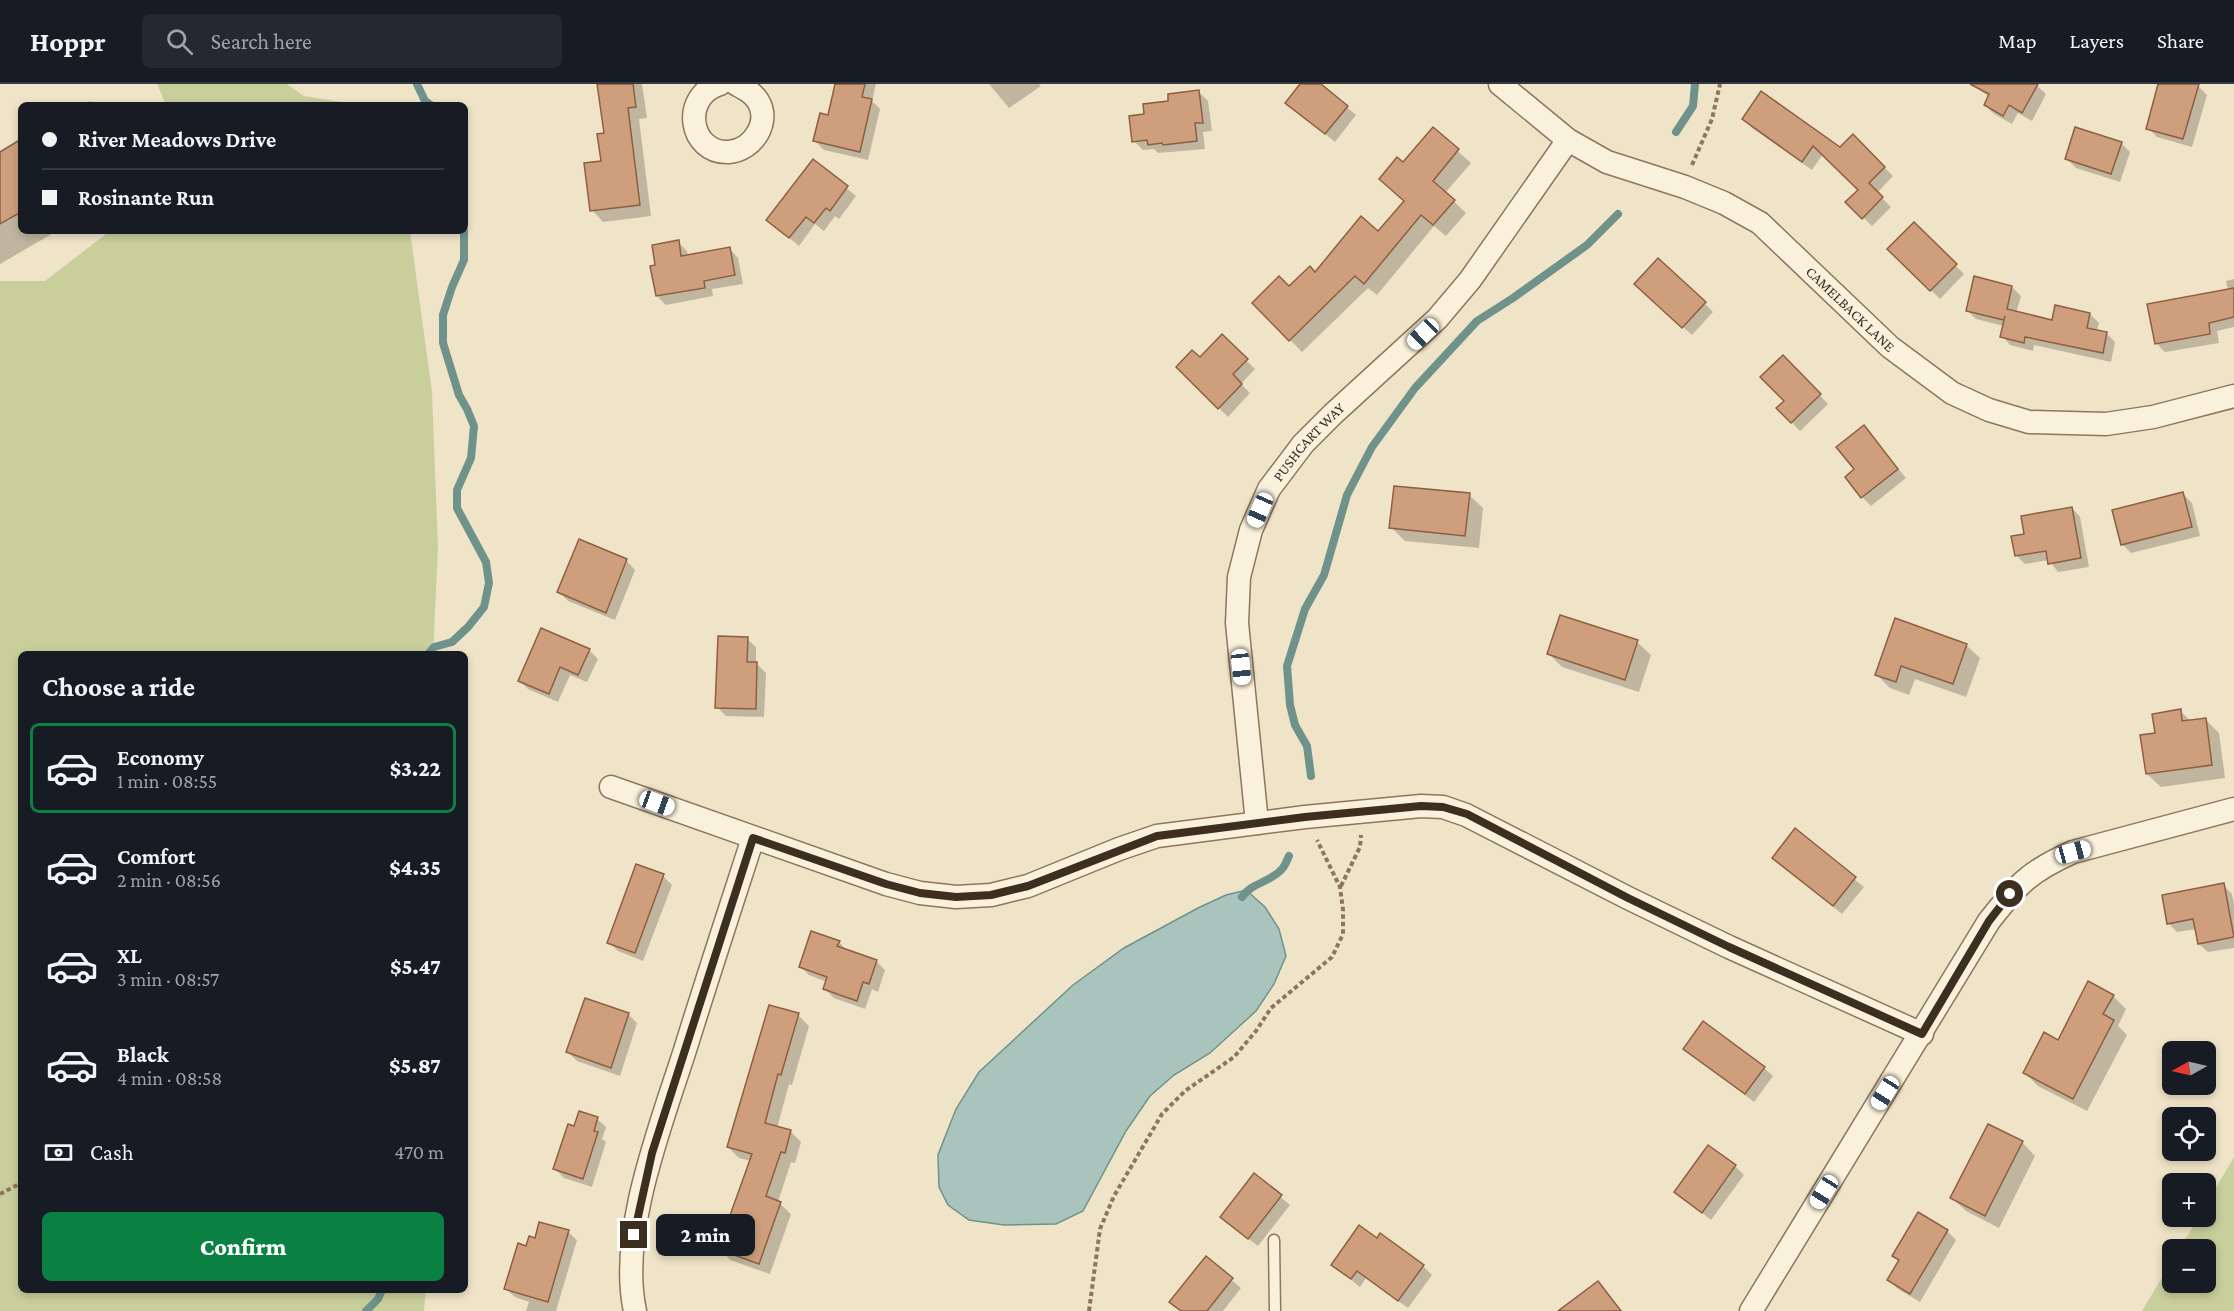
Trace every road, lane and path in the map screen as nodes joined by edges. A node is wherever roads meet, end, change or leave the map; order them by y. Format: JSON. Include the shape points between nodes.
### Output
{"nodes":[{"id":1,"x":720,"y":84,"type":"edge"},
{"id":2,"x":736,"y":84,"type":"edge"},
{"id":3,"x":1500,"y":84,"type":"edge"},
{"id":4,"x":1720,"y":84,"type":"edge"},
{"id":5,"x":1568,"y":140,"type":"junction"},
{"id":6,"x":1685,"y":187,"type":"junction"},
{"id":7,"x":2234,"y":396,"type":"edge"},
{"id":8,"x":611,"y":787,"type":"dead end"},
{"id":9,"x":2234,"y":809,"type":"edge"},
{"id":10,"x":1365,"y":811,"type":"junction"},
{"id":11,"x":1305,"y":817,"type":"junction"},
{"id":12,"x":1257,"y":823,"type":"junction"},
{"id":13,"x":753,"y":838,"type":"junction"},
{"id":14,"x":1340,"y":887,"type":"junction"},
{"id":15,"x":1922,"y":1034,"type":"junction"},
{"id":16,"x":18,"y":1185,"type":"edge"},
{"id":17,"x":0,"y":1194,"type":"edge"},
{"id":18,"x":1274,"y":1240,"type":"dead end"},
{"id":19,"x":635,"y":1311,"type":"edge"},
{"id":20,"x":1089,"y":1311,"type":"edge"},
{"id":21,"x":1275,"y":1311,"type":"edge"},
{"id":22,"x":1751,"y":1311,"type":"edge"}],
"edges":[{"from":1,"to":2,"type":"street","via":[[702,94],[695,105],[694,126],[706,144],[729,152],[750,144],[761,124],[759,103],[750,91]]},
{"from":3,"to":5,"type":"street","name":"CAMELBACK LANE"},
{"from":4,"to":6,"type":"path","via":[[1712,119]]},
{"from":5,"to":6,"type":"street","name":"CAMELBACK LANE","via":[[1607,162]]},
{"from":5,"to":12,"type":"street","name":"PUSHCART WAY","via":[[1470,280],[1437,319],[1303,444],[1269,489],[1251,530],[1239,577],[1237,623]]},
{"from":6,"to":7,"type":"street","name":"CAMELBACK LANE","via":[[1760,223],[1890,347],[1952,393],[1989,410],[2029,422],[2106,424],[2153,417]]},
{"from":8,"to":13,"type":"street"},
{"from":9,"to":15,"type":"street","via":[[2073,852],[2027,877],[1989,921]]},
{"from":10,"to":11,"type":"street"},
{"from":10,"to":14,"type":"path","via":[[1360,847]]},
{"from":10,"to":15,"type":"street","via":[[1432,806],[1467,814],[1729,947]]},
{"from":11,"to":12,"type":"street"},
{"from":11,"to":14,"type":"path"},
{"from":12,"to":13,"type":"street","via":[[1157,836],[1028,886],[991,895],[956,897],[886,884]]},
{"from":13,"to":19,"type":"street","via":[[652,1153],[634,1235]]},
{"from":14,"to":20,"type":"path","via":[[1343,934],[1332,957],[1271,1008],[1234,1058],[1185,1091],[1162,1114],[1142,1147],[1100,1229]]},
{"from":15,"to":22,"type":"street"},
{"from":16,"to":17,"type":"path"},
{"from":18,"to":21,"type":"lane"}]}
